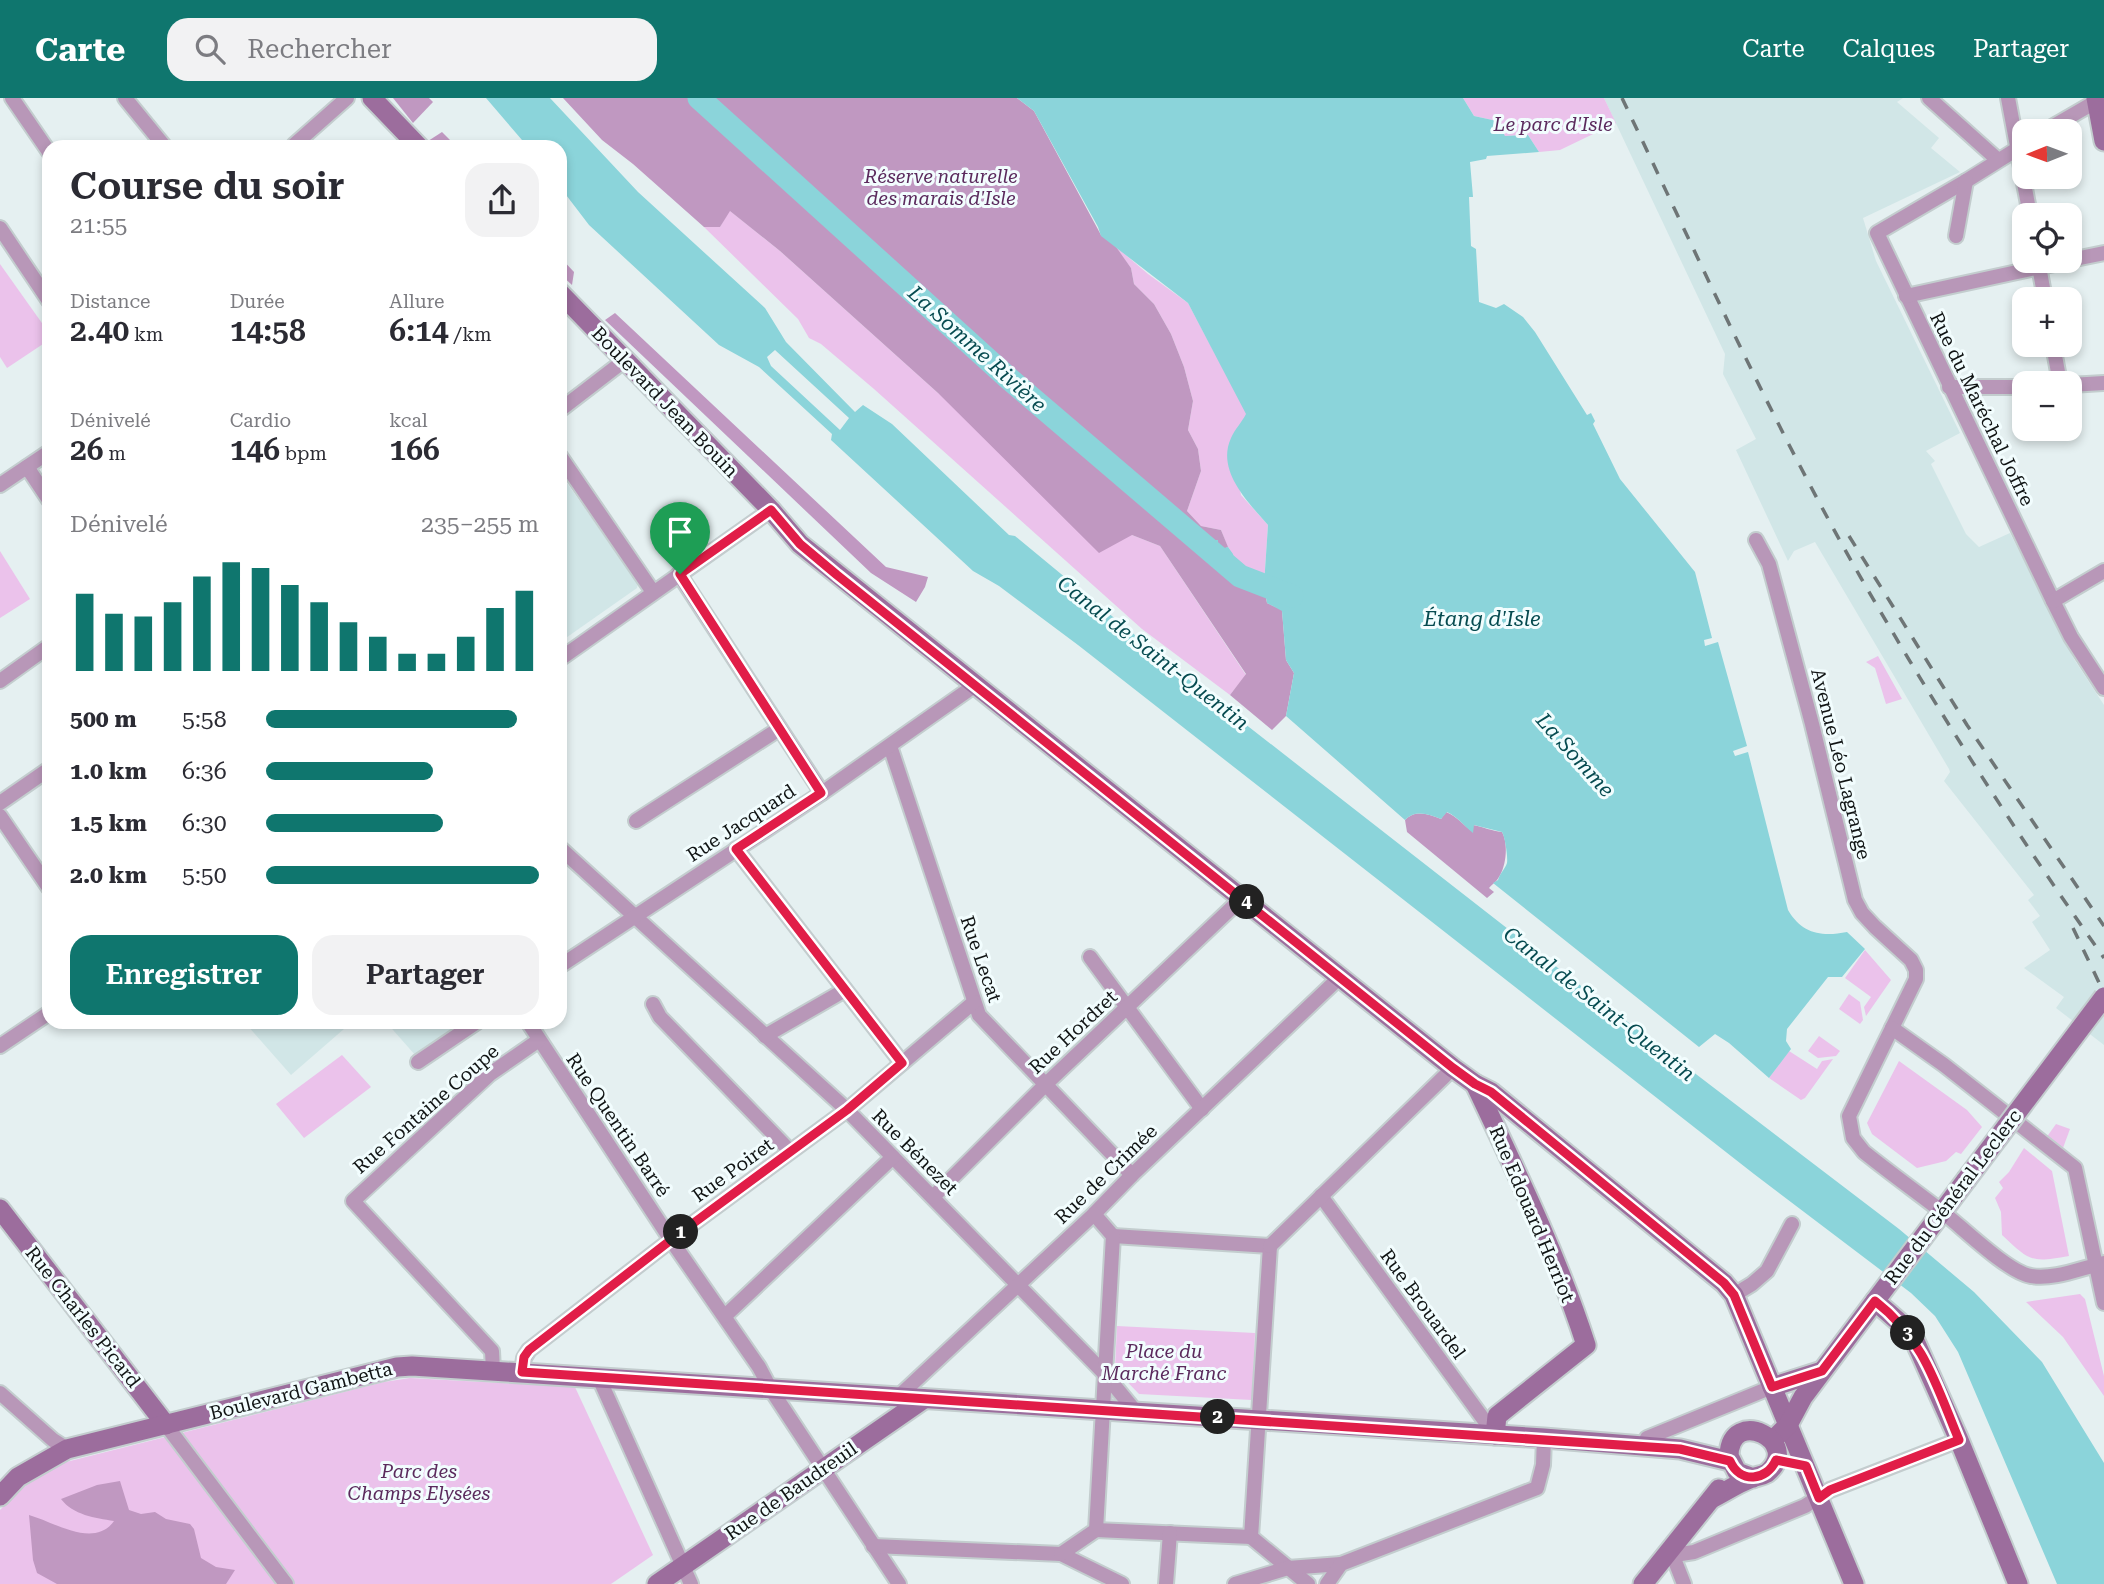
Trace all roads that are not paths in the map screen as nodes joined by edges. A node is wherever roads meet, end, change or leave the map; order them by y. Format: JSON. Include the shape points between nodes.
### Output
{"nodes":[{"id":1,"x":12,"y":98,"type":"edge"},
{"id":2,"x":125,"y":98,"type":"edge"},
{"id":3,"x":347,"y":98,"type":"edge"},
{"id":4,"x":372,"y":98,"type":"edge"},
{"id":5,"x":1929,"y":98,"type":"edge"},
{"id":6,"x":2008,"y":98,"type":"edge"},
{"id":7,"x":2098,"y":99,"type":"edge"},
{"id":8,"x":2014,"y":119,"type":"edge"},
{"id":9,"x":2065,"y":119,"type":"edge"},
{"id":10,"x":159,"y":140,"type":"edge"},
{"id":11,"x":300,"y":140,"type":"edge"},
{"id":12,"x":412,"y":140,"type":"edge"},
{"id":13,"x":2104,"y":141,"type":"edge"},
{"id":14,"x":42,"y":142,"type":"edge"},
{"id":15,"x":2012,"y":151,"type":"edge"},
{"id":16,"x":1998,"y":160,"type":"junction"},
{"id":17,"x":1966,"y":181,"type":"junction"},
{"id":18,"x":0,"y":228,"type":"edge"},
{"id":19,"x":1956,"y":236,"type":"dead end"},
{"id":20,"x":2104,"y":253,"type":"edge"},
{"id":21,"x":2082,"y":258,"type":"edge"},
{"id":22,"x":2012,"y":270,"type":"edge"},
{"id":23,"x":42,"y":291,"type":"edge"},
{"id":24,"x":1906,"y":296,"type":"junction"},
{"id":25,"x":567,"y":300,"type":"edge"},
{"id":26,"x":625,"y":360,"type":"junction"},
{"id":27,"x":2104,"y":383,"type":"edge"},
{"id":28,"x":2082,"y":385,"type":"edge"},
{"id":29,"x":1949,"y":387,"type":"junction"},
{"id":30,"x":2012,"y":387,"type":"edge"},
{"id":31,"x":567,"y":405,"type":"edge"},
{"id":32,"x":42,"y":457,"type":"edge"},
{"id":33,"x":567,"y":466,"type":"edge"},
{"id":34,"x":27,"y":467,"type":"junction"},
{"id":35,"x":0,"y":485,"type":"edge"},
{"id":36,"x":42,"y":490,"type":"edge"},
{"id":37,"x":771,"y":510,"type":"junction"},
{"id":38,"x":1756,"y":540,"type":"dead end"},
{"id":39,"x":2104,"y":571,"type":"edge"},
{"id":40,"x":680,"y":574,"type":"junction"},
{"id":41,"x":653,"y":592,"type":"junction"},
{"id":42,"x":2053,"y":601,"type":"junction"},
{"id":43,"x":42,"y":651,"type":"edge"},
{"id":44,"x":567,"y":654,"type":"edge"},
{"id":45,"x":0,"y":681,"type":"edge"},
{"id":46,"x":974,"y":686,"type":"junction"},
{"id":47,"x":2104,"y":688,"type":"edge"},
{"id":48,"x":779,"y":729,"type":"junction"},
{"id":49,"x":890,"y":746,"type":"junction"},
{"id":50,"x":42,"y":774,"type":"edge"},
{"id":51,"x":821,"y":793,"type":"junction"},
{"id":52,"x":0,"y":803,"type":"edge"},
{"id":53,"x":0,"y":816,"type":"edge"},
{"id":54,"x":636,"y":821,"type":"dead end"},
{"id":55,"x":736,"y":849,"type":"junction"},
{"id":56,"x":567,"y":854,"type":"edge"},
{"id":57,"x":42,"y":878,"type":"edge"},
{"id":58,"x":1242,"y":898,"type":"junction"},
{"id":59,"x":635,"y":916,"type":"junction"},
{"id":60,"x":1090,"y":957,"type":"dead end"},
{"id":61,"x":567,"y":960,"type":"edge"},
{"id":62,"x":1340,"y":977,"type":"junction"},
{"id":63,"x":845,"y":990,"type":"junction"},
{"id":64,"x":2104,"y":997,"type":"edge"},
{"id":65,"x":974,"y":1002,"type":"junction"},
{"id":66,"x":653,"y":1004,"type":"dead end"},
{"id":67,"x":1127,"y":1007,"type":"junction"},
{"id":68,"x":42,"y":1018,"type":"edge"},
{"id":69,"x":1892,"y":1028,"type":"junction"},
{"id":70,"x":467,"y":1029,"type":"edge"},
{"id":71,"x":532,"y":1029,"type":"edge"},
{"id":72,"x":765,"y":1036,"type":"junction"},
{"id":73,"x":539,"y":1040,"type":"junction"},
{"id":74,"x":0,"y":1046,"type":"edge"},
{"id":75,"x":418,"y":1062,"type":"dead end"},
{"id":76,"x":902,"y":1063,"type":"junction"},
{"id":77,"x":1453,"y":1068,"type":"junction"},
{"id":78,"x":1046,"y":1084,"type":"junction"},
{"id":79,"x":1475,"y":1084,"type":"junction"},
{"id":80,"x":1202,"y":1109,"type":"junction"},
{"id":81,"x":847,"y":1110,"type":"junction"},
{"id":82,"x":1541,"y":1134,"type":"junction"},
{"id":83,"x":790,"y":1152,"type":"junction"},
{"id":84,"x":893,"y":1157,"type":"junction"},
{"id":85,"x":1513,"y":1167,"type":"junction"},
{"id":86,"x":1132,"y":1175,"type":"junction"},
{"id":87,"x":1321,"y":1196,"type":"junction"},
{"id":88,"x":933,"y":1197,"type":"junction"},
{"id":89,"x":0,"y":1209,"type":"edge"},
{"id":90,"x":1942,"y":1212,"type":"junction"},
{"id":91,"x":1094,"y":1214,"type":"junction"},
{"id":92,"x":1792,"y":1224,"type":"dead end"},
{"id":93,"x":1113,"y":1236,"type":"junction"},
{"id":94,"x":671,"y":1240,"type":"junction"},
{"id":95,"x":1270,"y":1246,"type":"junction"},
{"id":96,"x":2100,"y":1264,"type":"edge"},
{"id":97,"x":1016,"y":1285,"type":"junction"},
{"id":98,"x":1734,"y":1295,"type":"junction"},
{"id":99,"x":1878,"y":1296,"type":"junction"},
{"id":100,"x":2104,"y":1303,"type":"edge"},
{"id":101,"x":725,"y":1316,"type":"junction"},
{"id":102,"x":493,"y":1370,"type":"junction"},
{"id":103,"x":1822,"y":1371,"type":"junction"},
{"id":104,"x":522,"y":1372,"type":"junction"},
{"id":105,"x":1104,"y":1373,"type":"junction"},
{"id":106,"x":599,"y":1378,"type":"junction"},
{"id":107,"x":1772,"y":1387,"type":"junction"},
{"id":108,"x":770,"y":1388,"type":"junction"},
{"id":109,"x":0,"y":1393,"type":"edge"},
{"id":110,"x":864,"y":1395,"type":"junction"},
{"id":111,"x":898,"y":1397,"type":"junction"},
{"id":112,"x":925,"y":1399,"type":"junction"},
{"id":113,"x":1101,"y":1410,"type":"junction"},
{"id":114,"x":1136,"y":1412,"type":"junction"},
{"id":115,"x":1786,"y":1419,"type":"junction"},
{"id":116,"x":1260,"y":1420,"type":"junction"},
{"id":117,"x":166,"y":1425,"type":"junction"},
{"id":118,"x":874,"y":1433,"type":"junction"},
{"id":119,"x":1495,"y":1435,"type":"junction"},
{"id":120,"x":1544,"y":1438,"type":"junction"},
{"id":121,"x":1733,"y":1440,"type":"junction"},
{"id":122,"x":1959,"y":1440,"type":"junction"},
{"id":123,"x":1636,"y":1445,"type":"junction"},
{"id":124,"x":1772,"y":1445,"type":"junction"},
{"id":125,"x":1798,"y":1446,"type":"junction"},
{"id":126,"x":67,"y":1449,"type":"junction"},
{"id":127,"x":1680,"y":1449,"type":"junction"},
{"id":128,"x":1731,"y":1464,"type":"junction"},
{"id":129,"x":1806,"y":1466,"type":"junction"},
{"id":130,"x":823,"y":1469,"type":"junction"},
{"id":131,"x":1753,"y":1478,"type":"junction"},
{"id":132,"x":0,"y":1496,"type":"edge"},
{"id":133,"x":1713,"y":1498,"type":"junction"},
{"id":134,"x":1819,"y":1498,"type":"junction"},
{"id":135,"x":1096,"y":1530,"type":"junction"},
{"id":136,"x":1170,"y":1533,"type":"junction"},
{"id":137,"x":1251,"y":1537,"type":"junction"},
{"id":138,"x":873,"y":1546,"type":"junction"},
{"id":139,"x":1671,"y":1551,"type":"junction"},
{"id":140,"x":1060,"y":1554,"type":"junction"},
{"id":141,"x":1341,"y":1564,"type":"junction"},
{"id":142,"x":1288,"y":1568,"type":"junction"},
{"id":143,"x":687,"y":1575,"type":"edge"},
{"id":144,"x":286,"y":1584,"type":"edge"},
{"id":145,"x":657,"y":1584,"type":"edge"},
{"id":146,"x":899,"y":1584,"type":"edge"},
{"id":147,"x":1122,"y":1584,"type":"edge"},
{"id":148,"x":1166,"y":1584,"type":"edge"},
{"id":149,"x":1234,"y":1584,"type":"edge"},
{"id":150,"x":1308,"y":1584,"type":"edge"},
{"id":151,"x":1327,"y":1584,"type":"edge"},
{"id":152,"x":1643,"y":1584,"type":"edge"},
{"id":153,"x":1684,"y":1584,"type":"edge"},
{"id":154,"x":1854,"y":1584,"type":"edge"},
{"id":155,"x":2018,"y":1584,"type":"edge"}],
"edges":[{"from":1,"to":14,"type":"street"},
{"from":2,"to":10,"type":"street"},
{"from":3,"to":11,"type":"street"},
{"from":4,"to":12,"type":"main road"},
{"from":5,"to":16,"type":"street"},
{"from":6,"to":8,"type":"street"},
{"from":7,"to":9,"type":"street"},
{"from":7,"to":13,"type":"main road"},
{"from":15,"to":16,"type":"street"},
{"from":16,"to":17,"type":"street"},
{"from":17,"to":19,"type":"street"},
{"from":17,"to":24,"type":"street","name":"Rue du Maréchal Joffre","via":[[1877,233]]},
{"from":18,"to":23,"type":"street"},
{"from":20,"to":21,"type":"street"},
{"from":22,"to":24,"type":"street"},
{"from":24,"to":29,"type":"street","name":"Rue du Maréchal Joffre"},
{"from":25,"to":26,"type":"main road","name":"Boulevard Jean Bouin"},
{"from":26,"to":31,"type":"street"},
{"from":26,"to":37,"type":"main road","name":"Boulevard Jean Bouin"},
{"from":27,"to":28,"type":"street"},
{"from":29,"to":30,"type":"street"},
{"from":29,"to":42,"type":"street","name":"Rue du Maréchal Joffre"},
{"from":32,"to":34,"type":"street"},
{"from":33,"to":41,"type":"street"},
{"from":34,"to":35,"type":"street"},
{"from":34,"to":36,"type":"street"},
{"from":37,"to":40,"type":"street"},
{"from":37,"to":46,"type":"main road","name":"Boulevard Jean Bouin","via":[[800,544]]},
{"from":38,"to":69,"type":"street","name":"Avenue Léo Lagrange","via":[[1769,564],[1855,900],[1916,971]]},
{"from":39,"to":42,"type":"street"},
{"from":40,"to":41,"type":"street"},
{"from":40,"to":48,"type":"street"},
{"from":41,"to":44,"type":"street"},
{"from":42,"to":47,"type":"street","name":"Rue du Maréchal Joffre"},
{"from":43,"to":45,"type":"street"},
{"from":46,"to":49,"type":"street","name":"Rue Jacquard"},
{"from":46,"to":58,"type":"main road","name":"Boulevard Jean Bouin"},
{"from":48,"to":51,"type":"street"},
{"from":48,"to":54,"type":"street"},
{"from":49,"to":51,"type":"street","name":"Rue Jacquard"},
{"from":49,"to":65,"type":"street","name":"Rue Lecat"},
{"from":50,"to":52,"type":"street"},
{"from":51,"to":55,"type":"street","name":"Rue Jacquard"},
{"from":53,"to":57,"type":"street"},
{"from":55,"to":59,"type":"street","name":"Rue Jacquard"},
{"from":55,"to":63,"type":"street"},
{"from":56,"to":59,"type":"street","name":"Rue Bénezet"},
{"from":58,"to":62,"type":"main road","name":"Boulevard Jean Bouin"},
{"from":58,"to":67,"type":"street","name":"Rue Hordret"},
{"from":59,"to":61,"type":"street","name":"Rue Jacquard"},
{"from":59,"to":72,"type":"street","name":"Rue Bénezet"},
{"from":60,"to":67,"type":"street"},
{"from":62,"to":77,"type":"main road","name":"Boulevard Jean Bouin"},
{"from":62,"to":80,"type":"street","name":"Rue de Crimée"},
{"from":63,"to":72,"type":"street"},
{"from":63,"to":76,"type":"street"},
{"from":64,"to":90,"type":"main road","name":"Rue du Général Leclerc","bridge":true},
{"from":65,"to":76,"type":"street","name":"Rue Poiret"},
{"from":65,"to":78,"type":"street","name":"Rue Lecat","via":[[979,1014]]},
{"from":66,"to":83,"type":"street","via":[[660,1017]]},
{"from":67,"to":78,"type":"street","name":"Rue Hordret"},
{"from":67,"to":80,"type":"street"},
{"from":68,"to":74,"type":"street"},
{"from":69,"to":90,"type":"street","via":[[1849,1116],[1850,1129],[1864,1152]]},
{"from":69,"to":96,"type":"street","via":[[2075,1168]]},
{"from":70,"to":75,"type":"street"},
{"from":71,"to":73,"type":"street","name":"Rue Quentin Barré"},
{"from":72,"to":81,"type":"street","name":"Rue Bénezet"},
{"from":73,"to":94,"type":"street","name":"Rue Quentin Barré"},
{"from":73,"to":102,"type":"street","name":"Rue Fontaine Coupe","via":[[490,1074],[352,1201],[492,1351]]},
{"from":76,"to":81,"type":"street","name":"Rue Poiret"},
{"from":77,"to":79,"type":"main road","name":"Boulevard Jean Bouin"},
{"from":77,"to":87,"type":"street"},
{"from":78,"to":86,"type":"street","name":"Rue Lecat"},
{"from":78,"to":88,"type":"street","name":"Rue Hordret"},
{"from":79,"to":82,"type":"main road","name":"Boulevard Jean Bouin"},
{"from":79,"to":85,"type":"main road","name":"Rue Edouard Herriot"},
{"from":80,"to":86,"type":"street","name":"Rue de Crimée"},
{"from":81,"to":83,"type":"street","name":"Rue Poiret"},
{"from":81,"to":84,"type":"street","name":"Rue Bénezet"},
{"from":82,"to":85,"type":"main road","via":[[1514,1134],[1510,1142]]},
{"from":82,"to":98,"type":"main road","name":"Boulevard Jean Bouin","via":[[1713,1272]]},
{"from":83,"to":94,"type":"street","name":"Rue Poiret"},
{"from":84,"to":88,"type":"street","name":"Rue Bénezet"},
{"from":84,"to":101,"type":"street"},
{"from":85,"to":119,"type":"main road","name":"Rue Edouard Herriot","via":[[1586,1345],[1497,1416]]},
{"from":86,"to":91,"type":"street","name":"Rue de Crimée"},
{"from":87,"to":95,"type":"street"},
{"from":87,"to":119,"type":"street","name":"Rue Brouardel"},
{"from":88,"to":97,"type":"street","name":"Rue Bénezet"},
{"from":89,"to":117,"type":"main road","name":"Rue Charles Picard"},
{"from":90,"to":96,"type":"street","via":[[2020,1274],[2033,1277]]},
{"from":90,"to":99,"type":"main road","name":"Rue du Général Leclerc"},
{"from":91,"to":93,"type":"street"},
{"from":91,"to":97,"type":"street","name":"Rue de Crimée"},
{"from":92,"to":98,"type":"street","via":[[1767,1270]]},
{"from":93,"to":95,"type":"street"},
{"from":93,"to":105,"type":"street"},
{"from":94,"to":101,"type":"street","name":"Rue Quentin Barré"},
{"from":94,"to":104,"type":"street","name":"Rue Poiret","via":[[529,1350]]},
{"from":95,"to":116,"type":"street"},
{"from":96,"to":100,"type":"street"},
{"from":97,"to":105,"type":"street","name":"Rue Bénezet"},
{"from":97,"to":111,"type":"street","name":"Rue de Crimée"},
{"from":98,"to":107,"type":"main road"},
{"from":99,"to":103,"type":"main road","name":"Rue du Général Leclerc"},
{"from":99,"to":122,"type":"main road","via":[[1915,1341]]},
{"from":101,"to":108,"type":"street","name":"Rue Quentin Barré"},
{"from":102,"to":104,"type":"main road","name":"Boulevard Gambetta"},
{"from":102,"to":117,"type":"main road","name":"Boulevard Gambetta","via":[[397,1367]]},
{"from":103,"to":107,"type":"main road"},
{"from":103,"to":115,"type":"main road","name":"Rue du Général Leclerc","via":[[1794,1402]]},
{"from":104,"to":106,"type":"main road","name":"Boulevard Gambetta"},
{"from":105,"to":113,"type":"street"},
{"from":105,"to":114,"type":"street","name":"Rue Bénezet"},
{"from":106,"to":108,"type":"main road","name":"Boulevard Gambetta"},
{"from":106,"to":143,"type":"street"},
{"from":107,"to":115,"type":"main road"},
{"from":107,"to":123,"type":"street"},
{"from":108,"to":110,"type":"main road","name":"Boulevard Gambetta"},
{"from":108,"to":130,"type":"street","name":"Rue Quentin Barré"},
{"from":109,"to":126,"type":"street"},
{"from":110,"to":111,"type":"main road","name":"Boulevard Gambetta"},
{"from":110,"to":118,"type":"main road","via":[[882,1402],[886,1411]]},
{"from":111,"to":112,"type":"main road","name":"Boulevard Gambetta"},
{"from":112,"to":113,"type":"main road","name":"Boulevard Gambetta"},
{"from":112,"to":118,"type":"main road","name":"Rue de Baudreuil"},
{"from":113,"to":114,"type":"main road","name":"Boulevard Gambetta"},
{"from":113,"to":135,"type":"street"},
{"from":114,"to":116,"type":"main road","name":"Boulevard Gambetta"},
{"from":115,"to":124,"type":"main road","name":"Rue du Général Leclerc"},
{"from":115,"to":125,"type":"main road"},
{"from":116,"to":119,"type":"main road","name":"Boulevard Gambetta"},
{"from":116,"to":137,"type":"street"},
{"from":117,"to":126,"type":"main road","name":"Boulevard Gambetta"},
{"from":117,"to":144,"type":"street"},
{"from":118,"to":130,"type":"main road","name":"Rue de Baudreuil"},
{"from":119,"to":120,"type":"main road","name":"Boulevard Gambetta"},
{"from":120,"to":123,"type":"main road","name":"Boulevard Gambetta"},
{"from":120,"to":141,"type":"street","via":[[1537,1488]]},
{"from":121,"to":124,"type":"main road","via":[[1745,1431]]},
{"from":121,"to":127,"type":"main road"},
{"from":121,"to":128,"type":"main road"},
{"from":122,"to":134,"type":"street"},
{"from":122,"to":155,"type":"main road"},
{"from":123,"to":127,"type":"main road","name":"Boulevard Gambetta"},
{"from":124,"to":125,"type":"main road"},
{"from":124,"to":129,"type":"main road"},
{"from":124,"to":131,"type":"main road","via":[[1769,1471]]},
{"from":125,"to":129,"type":"main road"},
{"from":126,"to":132,"type":"main road","name":"Boulevard Gambetta","via":[[18,1477]]},
{"from":127,"to":128,"type":"main road"},
{"from":128,"to":131,"type":"main road","via":[[1743,1476]]},
{"from":128,"to":133,"type":"main road"},
{"from":129,"to":134,"type":"main road"},
{"from":130,"to":138,"type":"street","name":"Rue Quentin Barré"},
{"from":130,"to":143,"type":"main road","name":"Rue de Baudreuil"},
{"from":131,"to":133,"type":"main road"},
{"from":133,"to":139,"type":"main road"},
{"from":134,"to":139,"type":"street","via":[[1694,1552]]},
{"from":134,"to":154,"type":"main road"},
{"from":135,"to":136,"type":"street"},
{"from":135,"to":140,"type":"street"},
{"from":136,"to":137,"type":"street"},
{"from":136,"to":148,"type":"street"},
{"from":137,"to":142,"type":"street"},
{"from":138,"to":140,"type":"street"},
{"from":138,"to":146,"type":"street","name":"Rue Quentin Barré"},
{"from":139,"to":152,"type":"main road"},
{"from":139,"to":153,"type":"street"},
{"from":140,"to":147,"type":"street"},
{"from":141,"to":142,"type":"street"},
{"from":141,"to":151,"type":"street"},
{"from":142,"to":149,"type":"street"},
{"from":142,"to":150,"type":"street"},
{"from":143,"to":145,"type":"main road","name":"Rue de Baudreuil"}]}
